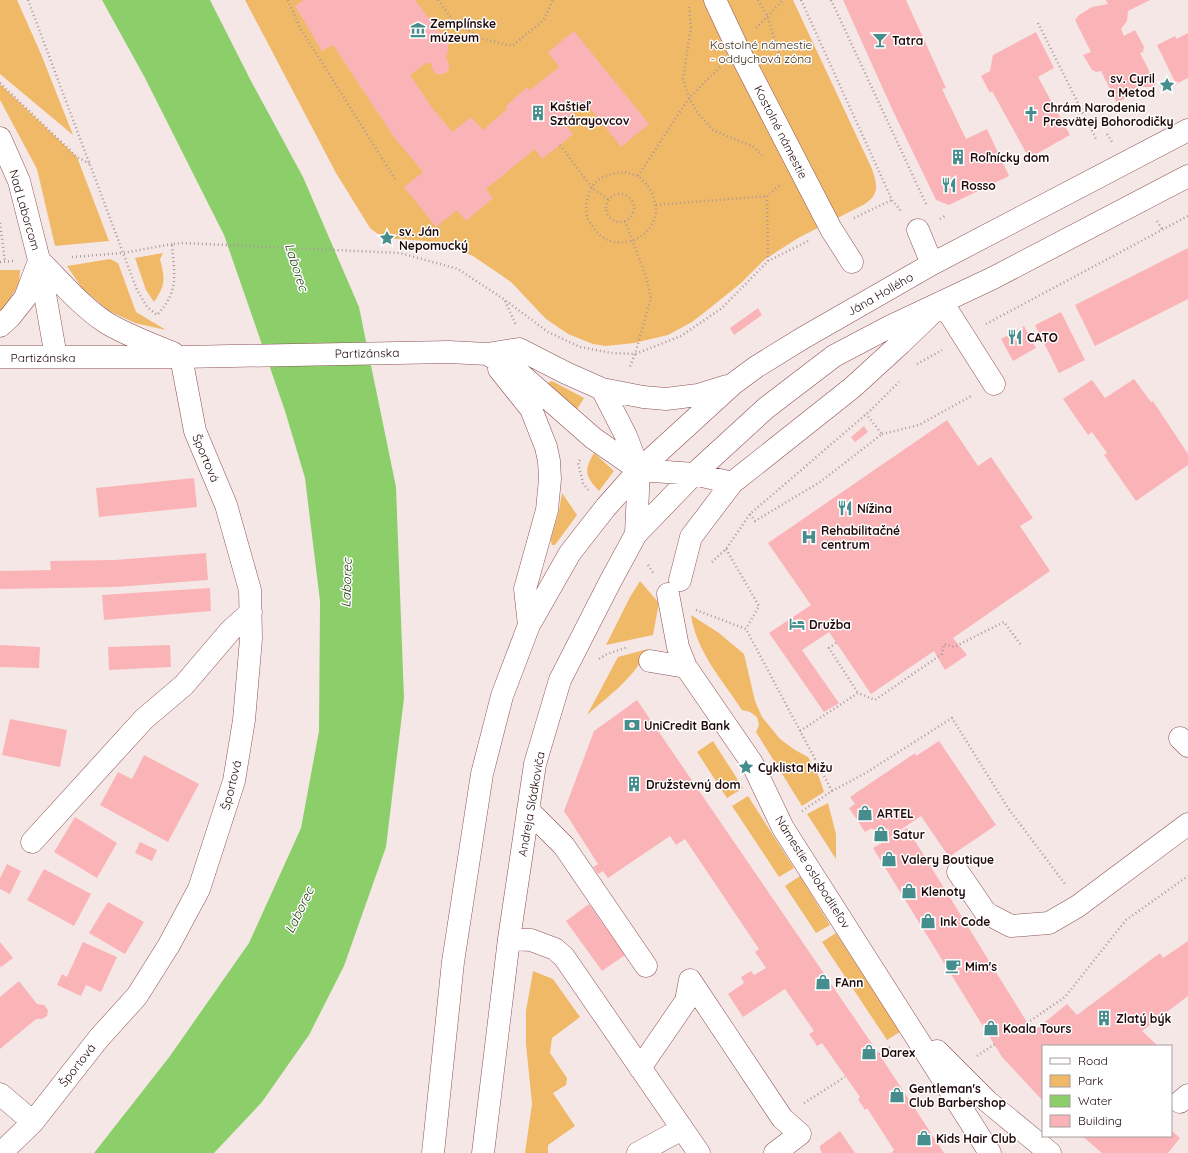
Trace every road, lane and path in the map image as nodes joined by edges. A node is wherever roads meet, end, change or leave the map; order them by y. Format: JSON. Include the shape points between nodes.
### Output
{"nodes":[{"id":1,"x":28,"y":0,"type":"edge"},
{"id":2,"x":288,"y":0,"type":"edge"},
{"id":3,"x":438,"y":0,"type":"edge"},
{"id":4,"x":553,"y":0,"type":"edge"},
{"id":5,"x":688,"y":0,"type":"edge"},
{"id":6,"x":715,"y":0,"type":"edge"},
{"id":7,"x":758,"y":0,"type":"edge"},
{"id":8,"x":784,"y":0,"type":"edge"},
{"id":9,"x":800,"y":0,"type":"edge"},
{"id":10,"x":831,"y":0,"type":"edge"},
{"id":11,"x":768,"y":15,"type":"junction"},
{"id":12,"x":1038,"y":23,"type":"dead end"},
{"id":13,"x":738,"y":49,"type":"junction"},
{"id":14,"x":781,"y":60,"type":"dead end"},
{"id":15,"x":0,"y":84,"type":"edge"},
{"id":16,"x":689,"y":98,"type":"junction"},
{"id":17,"x":1188,"y":130,"type":"edge"},
{"id":18,"x":0,"y":138,"type":"edge"},
{"id":19,"x":1096,"y":139,"type":"dead end"},
{"id":20,"x":560,"y":145,"type":"dead end"},
{"id":21,"x":768,"y":162,"type":"dead end"},
{"id":22,"x":90,"y":164,"type":"junction"},
{"id":23,"x":798,"y":166,"type":"junction"},
{"id":24,"x":638,"y":176,"type":"junction"},
{"id":25,"x":1188,"y":176,"type":"edge"},
{"id":26,"x":395,"y":179,"type":"dead end"},
{"id":27,"x":776,"y":180,"type":"dead end"},
{"id":28,"x":778,"y":186,"type":"junction"},
{"id":29,"x":592,"y":188,"type":"junction"},
{"id":30,"x":767,"y":196,"type":"junction"},
{"id":31,"x":609,"y":200,"type":"junction"},
{"id":32,"x":892,"y":200,"type":"dead end"},
{"id":33,"x":656,"y":205,"type":"junction"},
{"id":34,"x":928,"y":207,"type":"dead end"},
{"id":35,"x":1188,"y":216,"type":"edge"},
{"id":36,"x":625,"y":221,"type":"junction"},
{"id":37,"x":0,"y":223,"type":"edge"},
{"id":38,"x":918,"y":230,"type":"dead end"},
{"id":39,"x":810,"y":240,"type":"dead end"},
{"id":40,"x":632,"y":241,"type":"junction"},
{"id":41,"x":172,"y":244,"type":"junction"},
{"id":42,"x":123,"y":253,"type":"junction"},
{"id":43,"x":39,"y":260,"type":"junction"},
{"id":44,"x":768,"y":261,"type":"junction"},
{"id":45,"x":5,"y":262,"type":"dead end"},
{"id":46,"x":852,"y":262,"type":"dead end"},
{"id":47,"x":932,"y":264,"type":"junction"},
{"id":48,"x":505,"y":300,"type":"junction"},
{"id":49,"x":942,"y":302,"type":"junction"},
{"id":50,"x":0,"y":326,"type":"edge"},
{"id":51,"x":516,"y":330,"type":"dead end"},
{"id":52,"x":964,"y":337,"type":"junction"},
{"id":53,"x":487,"y":354,"type":"junction"},
{"id":54,"x":635,"y":354,"type":"junction"},
{"id":55,"x":181,"y":356,"type":"junction"},
{"id":56,"x":0,"y":357,"type":"edge"},
{"id":57,"x":56,"y":357,"type":"junction"},
{"id":58,"x":914,"y":367,"type":"dead end"},
{"id":59,"x":902,"y":378,"type":"dead end"},
{"id":60,"x":733,"y":384,"type":"junction"},
{"id":61,"x":994,"y":384,"type":"joint"},
{"id":62,"x":602,"y":389,"type":"junction"},
{"id":63,"x":866,"y":414,"type":"junction"},
{"id":64,"x":882,"y":434,"type":"junction"},
{"id":65,"x":581,"y":458,"type":"dead end"},
{"id":66,"x":639,"y":470,"type":"junction"},
{"id":67,"x":694,"y":474,"type":"junction"},
{"id":68,"x":732,"y":483,"type":"junction"},
{"id":69,"x":599,"y":501,"type":"junction"},
{"id":70,"x":750,"y":514,"type":"junction"},
{"id":71,"x":636,"y":534,"type":"junction"},
{"id":72,"x":726,"y":549,"type":"junction"},
{"id":73,"x":674,"y":587,"type":"junction"},
{"id":74,"x":251,"y":612,"type":"junction"},
{"id":75,"x":529,"y":626,"type":"junction"},
{"id":76,"x":746,"y":629,"type":"junction"},
{"id":77,"x":836,"y":643,"type":"dead end"},
{"id":78,"x":1021,"y":645,"type":"dead end"},
{"id":79,"x":650,"y":661,"type":"dead end"},
{"id":80,"x":686,"y":667,"type":"junction"},
{"id":81,"x":858,"y":693,"type":"junction"},
{"id":82,"x":800,"y":731,"type":"junction"},
{"id":83,"x":832,"y":791,"type":"junction"},
{"id":84,"x":528,"y":810,"type":"junction"},
{"id":85,"x":1188,"y":824,"type":"edge"},
{"id":86,"x":783,"y":828,"type":"junction"},
{"id":87,"x":32,"y":842,"type":"dead end"},
{"id":88,"x":958,"y":872,"type":"dead end"},
{"id":89,"x":1188,"y":876,"type":"edge"},
{"id":90,"x":1080,"y":904,"type":"junction"},
{"id":91,"x":509,"y":938,"type":"junction"},
{"id":92,"x":646,"y":966,"type":"dead end"},
{"id":93,"x":903,"y":1015,"type":"junction"},
{"id":94,"x":1027,"y":1023,"type":"dead end"},
{"id":95,"x":640,"y":1068,"type":"junction"},
{"id":96,"x":845,"y":1076,"type":"dead end"},
{"id":97,"x":0,"y":1094,"type":"edge"},
{"id":98,"x":782,"y":1118,"type":"junction"},
{"id":99,"x":33,"y":1122,"type":"junction"},
{"id":100,"x":682,"y":1129,"type":"junction"},
{"id":101,"x":1,"y":1153,"type":"edge"},
{"id":102,"x":433,"y":1153,"type":"edge"},
{"id":103,"x":483,"y":1153,"type":"edge"},
{"id":104,"x":638,"y":1153,"type":"edge"},
{"id":105,"x":699,"y":1153,"type":"edge"},
{"id":106,"x":775,"y":1153,"type":"edge"},
{"id":107,"x":990,"y":1153,"type":"edge"},
{"id":108,"x":1050,"y":1153,"type":"edge"}],
"edges":[{"from":1,"to":22,"type":"path"},
{"from":2,"to":26,"type":"path","via":[[299,26]]},
{"from":3,"to":4,"type":"path","via":[[453,20],[480,38],[512,46],[544,20]]},
{"from":5,"to":16,"type":"path","via":[[691,27],[683,79]]},
{"from":6,"to":13,"type":"street","name":"Kostolné námestie"},
{"from":7,"to":11,"type":"path"},
{"from":8,"to":11,"type":"path"},
{"from":9,"to":32,"type":"path"},
{"from":10,"to":34,"type":"path"},
{"from":11,"to":13,"type":"path"},
{"from":11,"to":14,"type":"path"},
{"from":12,"to":19,"type":"path"},
{"from":13,"to":16,"type":"path"},
{"from":13,"to":23,"type":"street","name":"Kostolné námestie"},
{"from":15,"to":22,"type":"path","via":[[77,157]]},
{"from":16,"to":21,"type":"path","via":[[713,130],[754,146]]},
{"from":16,"to":24,"type":"path"},
{"from":17,"to":47,"type":"street","name":"Jána Hollého"},
{"from":18,"to":43,"type":"street","name":"Nad Laborcom","via":[[19,181]]},
{"from":20,"to":29,"type":"path"},
{"from":22,"to":42,"type":"path"},
{"from":23,"to":28,"type":"path"},
{"from":23,"to":46,"type":"street","name":"Kostolné námestie","via":[[831,229]]},
{"from":24,"to":29,"type":"path","via":[[625,172],[610,174],[596,181]]},
{"from":24,"to":33,"type":"path","via":[[652,192]]},
{"from":25,"to":49,"type":"street"},
{"from":27,"to":28,"type":"path"},
{"from":28,"to":30,"type":"path"},
{"from":29,"to":31,"type":"path"},
{"from":29,"to":40,"type":"path","via":[[586,208],[588,219],[595,231],[613,242],[622,244]]},
{"from":30,"to":33,"type":"path"},
{"from":30,"to":44,"type":"path"},
{"from":31,"to":36,"type":"path","via":[[609,216],[616,221]]},
{"from":31,"to":36,"type":"path","via":[[618,195],[631,199],[634,212]]},
{"from":33,"to":40,"type":"path","via":[[652,225],[644,234]]},
{"from":35,"to":52,"type":"path"},
{"from":36,"to":40,"type":"path"},
{"from":37,"to":45,"type":"path"},
{"from":38,"to":47,"type":"street"},
{"from":39,"to":44,"type":"path"},
{"from":40,"to":54,"type":"path","via":[[651,298]]},
{"from":41,"to":42,"type":"path"},
{"from":41,"to":42,"type":"path","via":[[175,280],[171,296],[157,315],[147,307],[137,290]]},
{"from":41,"to":48,"type":"path","via":[[400,253],[458,269]]},
{"from":43,"to":50,"type":"street","name":"Nad Laborcom","via":[[25,298]]},
{"from":43,"to":55,"type":"street","name":"Nad Laborcom","via":[[78,300],[105,322]]},
{"from":43,"to":57,"type":"street","name":"Nad Laborcom"},
{"from":44,"to":54,"type":"path","via":[[722,308],[680,336]]},
{"from":47,"to":60,"type":"street","name":"Jána Hollého","via":[[802,338]]},
{"from":48,"to":51,"type":"path"},
{"from":48,"to":54,"type":"path","via":[[548,332],[580,347],[611,353]]},
{"from":49,"to":52,"type":"street"},
{"from":49,"to":67,"type":"street","via":[[834,356],[766,408]]},
{"from":49,"to":68,"type":"street","via":[[853,387]]},
{"from":52,"to":58,"type":"path"},
{"from":52,"to":61,"type":"street"},
{"from":53,"to":55,"type":"street","name":"Partizánska","via":[[449,352]]},
{"from":53,"to":62,"type":"street","via":[[519,349]]},
{"from":53,"to":66,"type":"street","name":"Partizánska","via":[[518,372],[593,438]]},
{"from":53,"to":75,"type":"street","via":[[531,410],[549,461],[547,510],[525,589]]},
{"from":55,"to":57,"type":"street","name":"Partizánska"},
{"from":55,"to":74,"type":"street","name":"Športová","via":[[195,431],[226,505],[250,590]]},
{"from":56,"to":57,"type":"street","name":"Partizánska"},
{"from":59,"to":63,"type":"path"},
{"from":60,"to":62,"type":"street","via":[[698,395],[666,399]]},
{"from":60,"to":66,"type":"street","name":"Jána Hollého"},
{"from":61,"to":64,"type":"path","via":[[919,425]]},
{"from":62,"to":66,"type":"street","via":[[626,436]]},
{"from":63,"to":64,"type":"path"},
{"from":63,"to":70,"type":"path"},
{"from":64,"to":70,"type":"path","via":[[820,482],[755,521]]},
{"from":65,"to":69,"type":"path","via":[[578,463],[582,483]]},
{"from":66,"to":67,"type":"street"},
{"from":66,"to":69,"type":"street","name":"Jána Hollého"},
{"from":66,"to":71,"type":"street"},
{"from":67,"to":68,"type":"street"},
{"from":67,"to":71,"type":"street","name":"Andreja Sládkoviča"},
{"from":68,"to":73,"type":"street","via":[[690,537]]},
{"from":69,"to":75,"type":"street"},
{"from":70,"to":72,"type":"path"},
{"from":71,"to":84,"type":"street","name":"Andreja Sládkoviča","via":[[560,680],[535,764]]},
{"from":72,"to":73,"type":"path","via":[[691,580]]},
{"from":72,"to":76,"type":"path","via":[[758,606]]},
{"from":73,"to":76,"type":"path","via":[[681,605]]},
{"from":73,"to":80,"type":"street","name":"Námestie osloboditeľov","via":[[678,647]]},
{"from":74,"to":87,"type":"street","via":[[230,631],[184,685],[144,719]]},
{"from":74,"to":99,"type":"street","name":"Športová","via":[[244,720],[234,782],[199,889],[169,945],[137,996],[99,1038]]},
{"from":75,"to":102,"type":"street","via":[[502,696],[482,774],[453,962]]},
{"from":76,"to":82,"type":"path"},
{"from":77,"to":81,"type":"path","via":[[829,648]]},
{"from":78,"to":81,"type":"path","via":[[1004,622],[954,647],[944,644],[942,654],[875,700]]},
{"from":79,"to":80,"type":"street"},
{"from":80,"to":86,"type":"street","name":"Námestie osloboditeľov","via":[[752,763]]},
{"from":81,"to":82,"type":"path"},
{"from":82,"to":83,"type":"path"},
{"from":83,"to":86,"type":"path","via":[[799,813]]},
{"from":83,"to":90,"type":"path","via":[[864,774],[952,718],[1008,808]]},
{"from":84,"to":91,"type":"street","name":"Andreja Sládkoviča"},
{"from":84,"to":92,"type":"street","via":[[564,846]]},
{"from":85,"to":90,"type":"street"},
{"from":86,"to":93,"type":"street","name":"Námestie osloboditeľov"},
{"from":88,"to":90,"type":"street","via":[[986,913],[1011,926],[1049,923]]},
{"from":89,"to":94,"type":"path","via":[[1126,920],[1065,997]]},
{"from":91,"to":95,"type":"street","via":[[531,940],[555,949],[564,958]]},
{"from":91,"to":103,"type":"street","name":"Andreja Sládkoviča"},
{"from":93,"to":107,"type":"street","name":"Námestie osloboditeľov"},
{"from":93,"to":108,"type":"street","name":"Námestie osloboditeľov","via":[[986,1101]]},
{"from":95,"to":98,"type":"street","via":[[686,1001],[690,980]]},
{"from":95,"to":100,"type":"street"},
{"from":96,"to":98,"type":"path"},
{"from":97,"to":99,"type":"street"},
{"from":98,"to":106,"type":"street","via":[[800,1134]]},
{"from":99,"to":101,"type":"street","name":"Športová"},
{"from":100,"to":104,"type":"street"},
{"from":100,"to":105,"type":"street"}]}
